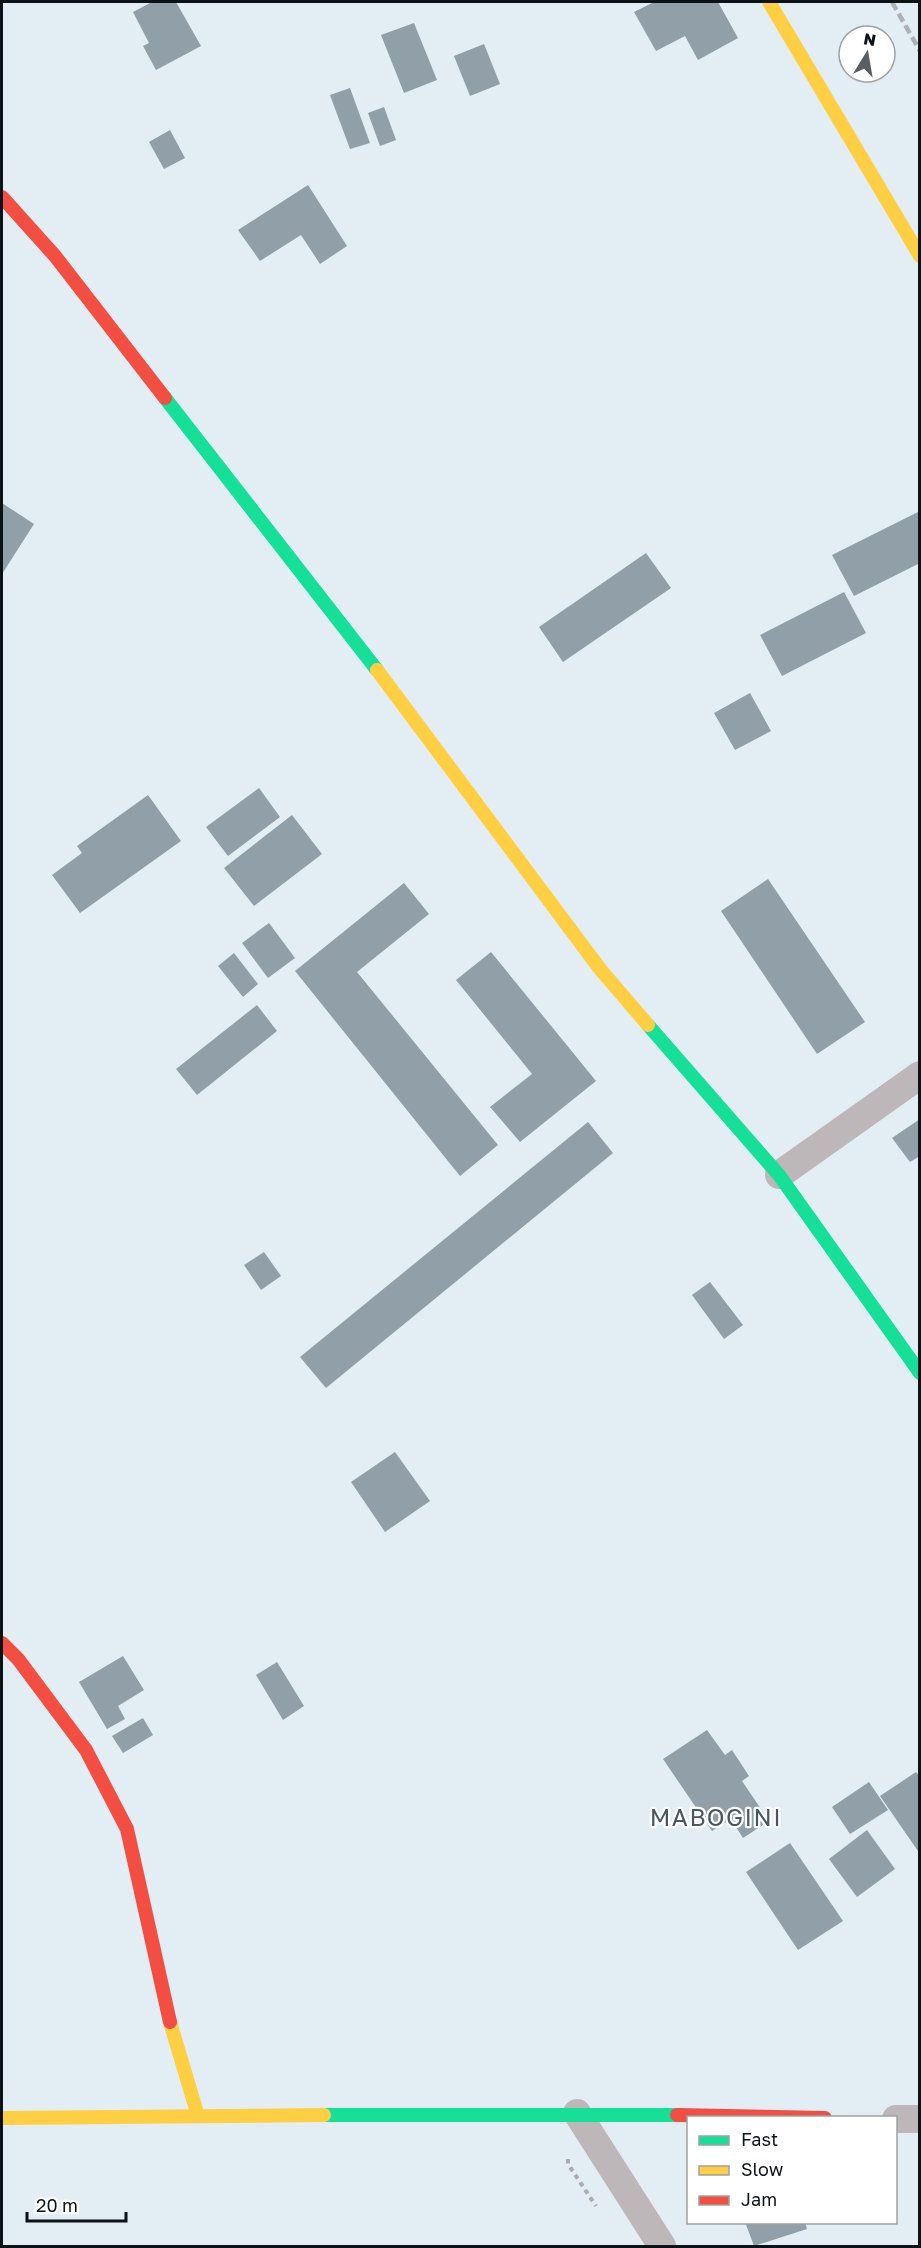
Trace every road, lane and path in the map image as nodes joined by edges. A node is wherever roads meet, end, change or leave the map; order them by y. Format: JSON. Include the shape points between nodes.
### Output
{"nodes":[{"id":1,"x":769,"y":2,"type":"edge"},
{"id":2,"x":2,"y":197,"type":"edge"},
{"id":3,"x":920,"y":256,"type":"edge"},
{"id":4,"x":920,"y":1075,"type":"edge"},
{"id":5,"x":778,"y":1175,"type":"junction"},
{"id":6,"x":920,"y":1373,"type":"edge"},
{"id":7,"x":2,"y":1643,"type":"edge"},
{"id":8,"x":577,"y":2112,"type":"junction"},
{"id":9,"x":198,"y":2116,"type":"junction"},
{"id":10,"x":742,"y":2116,"type":"edge"},
{"id":11,"x":2,"y":2118,"type":"edge"},
{"id":12,"x":897,"y":2119,"type":"edge"},
{"id":13,"x":920,"y":2119,"type":"edge"},
{"id":14,"x":662,"y":2247,"type":"edge"}],
"edges":[{"from":1,"to":3,"type":"street"},
{"from":2,"to":5,"type":"street","via":[[55,256],[371,662],[600,969]]},
{"from":4,"to":5,"type":"street"},
{"from":5,"to":6,"type":"street"},
{"from":7,"to":9,"type":"street","via":[[86,1749],[127,1829],[175,2044]]},
{"from":8,"to":9,"type":"street"},
{"from":8,"to":10,"type":"street"},
{"from":8,"to":14,"type":"street"},
{"from":9,"to":11,"type":"street"},
{"from":12,"to":13,"type":"street"}]}
